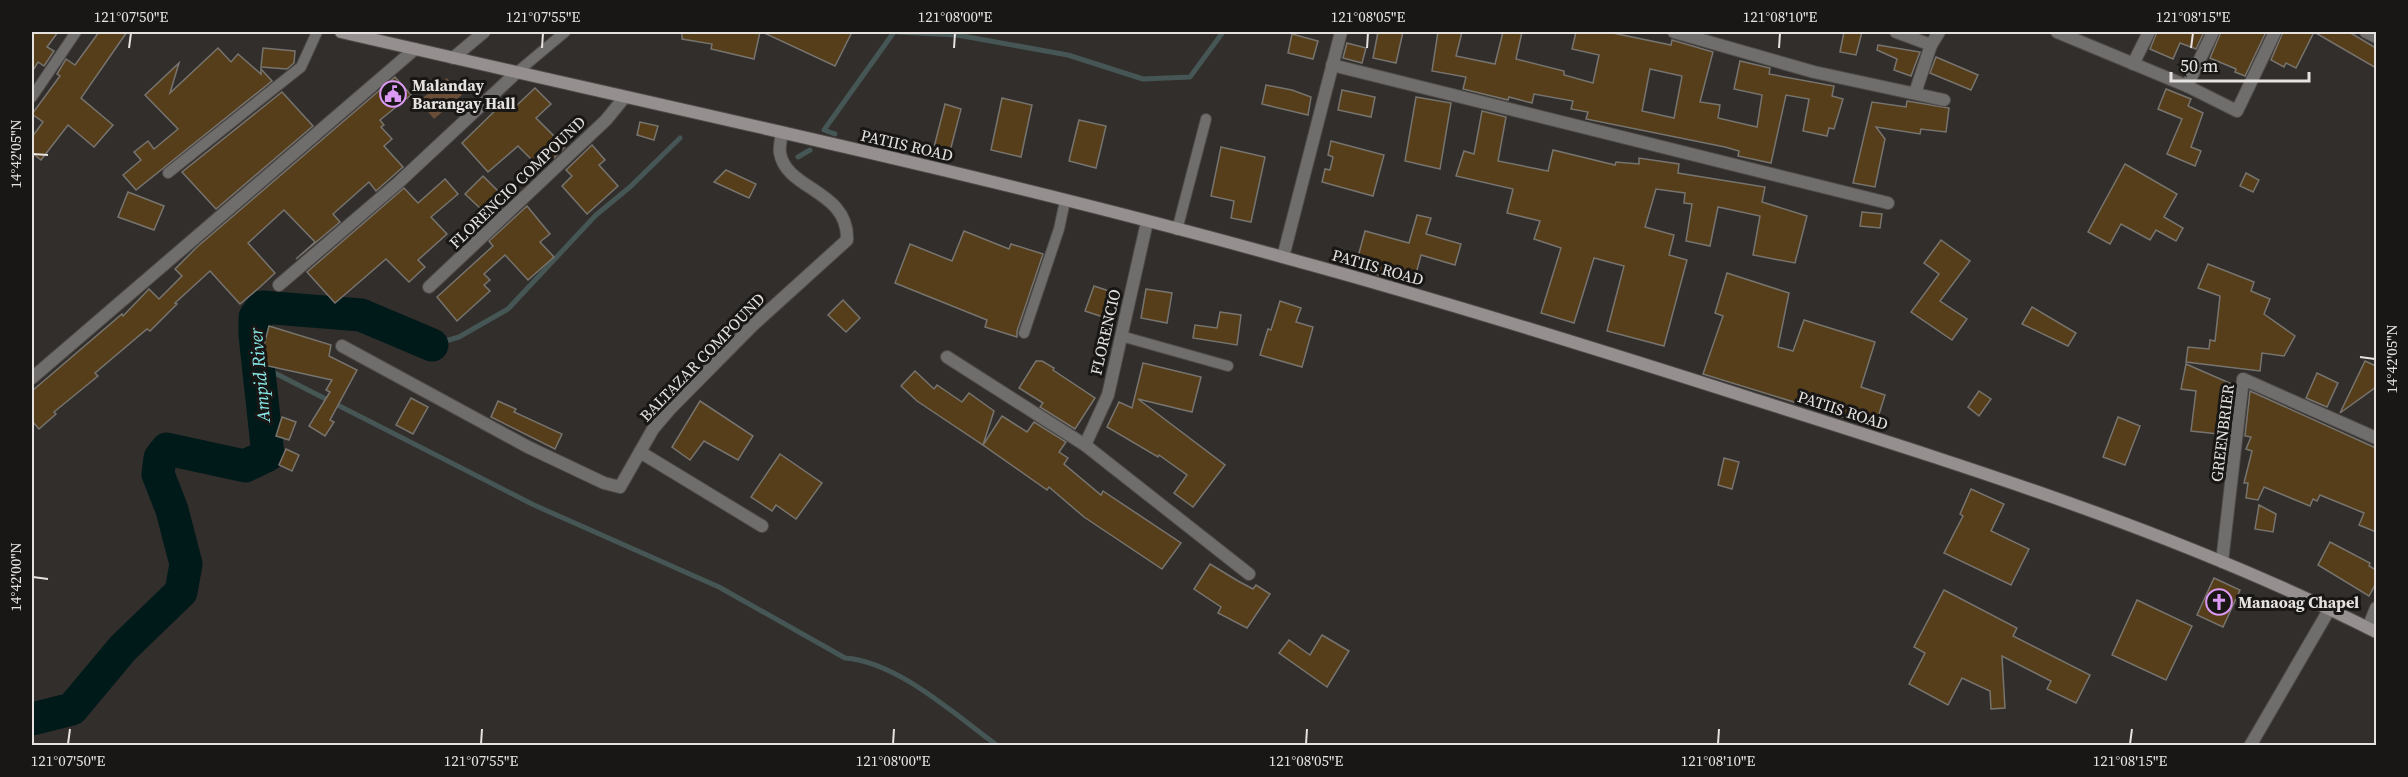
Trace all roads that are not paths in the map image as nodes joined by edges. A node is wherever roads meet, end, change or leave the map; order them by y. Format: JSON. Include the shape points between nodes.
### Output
{"nodes":[{"id":1,"x":76,"y":32,"type":"edge"},
{"id":2,"x":317,"y":32,"type":"edge"},
{"id":3,"x":340,"y":32,"type":"edge"},
{"id":4,"x":484,"y":32,"type":"edge"},
{"id":5,"x":565,"y":32,"type":"edge"},
{"id":6,"x":1341,"y":32,"type":"edge"},
{"id":7,"x":1674,"y":32,"type":"edge"},
{"id":8,"x":1896,"y":32,"type":"edge"},
{"id":9,"x":1939,"y":32,"type":"edge"},
{"id":10,"x":2057,"y":32,"type":"edge"},
{"id":11,"x":2149,"y":32,"type":"edge"},
{"id":12,"x":2213,"y":32,"type":"edge"},
{"id":13,"x":2275,"y":32,"type":"edge"},
{"id":14,"x":2367,"y":32,"type":"edge"},
{"id":15,"x":2376,"y":37,"type":"edge"},
{"id":16,"x":1931,"y":45,"type":"junction"},
{"id":17,"x":415,"y":49,"type":"junction"},
{"id":18,"x":453,"y":58,"type":"junction"},
{"id":19,"x":2133,"y":64,"type":"junction"},
{"id":20,"x":1332,"y":65,"type":"junction"},
{"id":21,"x":516,"y":73,"type":"junction"},
{"id":22,"x":2187,"y":86,"type":"junction"},
{"id":23,"x":1915,"y":93,"type":"junction"},
{"id":24,"x":32,"y":97,"type":"edge"},
{"id":25,"x":624,"y":98,"type":"junction"},
{"id":26,"x":1944,"y":100,"type":"dead end"},
{"id":27,"x":1206,"y":119,"type":"dead end"},
{"id":28,"x":782,"y":134,"type":"junction"},
{"id":29,"x":168,"y":173,"type":"dead end"},
{"id":30,"x":1065,"y":201,"type":"junction"},
{"id":31,"x":1888,"y":203,"type":"dead end"},
{"id":32,"x":1147,"y":222,"type":"junction"},
{"id":33,"x":1177,"y":230,"type":"junction"},
{"id":34,"x":1282,"y":256,"type":"junction"},
{"id":35,"x":279,"y":285,"type":"dead end"},
{"id":36,"x":429,"y":286,"type":"dead end"},
{"id":37,"x":1024,"y":333,"type":"dead end"},
{"id":38,"x":1121,"y":336,"type":"junction"},
{"id":39,"x":342,"y":346,"type":"dead end"},
{"id":40,"x":947,"y":357,"type":"dead end"},
{"id":41,"x":1228,"y":366,"type":"dead end"},
{"id":42,"x":32,"y":378,"type":"edge"},
{"id":43,"x":2376,"y":438,"type":"edge"},
{"id":44,"x":1085,"y":446,"type":"junction"},
{"id":45,"x":639,"y":452,"type":"junction"},
{"id":46,"x":762,"y":526,"type":"dead end"},
{"id":47,"x":2222,"y":562,"type":"junction"},
{"id":48,"x":1249,"y":574,"type":"dead end"},
{"id":49,"x":2376,"y":608,"type":"edge"},
{"id":50,"x":2329,"y":610,"type":"junction"},
{"id":51,"x":2372,"y":630,"type":"edge"},
{"id":52,"x":2250,"y":746,"type":"edge"}],
"edges":[{"from":1,"to":24,"type":"lane"},
{"from":2,"to":29,"type":"lane","via":[[300,67]]},
{"from":3,"to":17,"type":"street","name":"PATIIS ROAD"},
{"from":4,"to":18,"type":"street"},
{"from":5,"to":21,"type":"lane"},
{"from":6,"to":20,"type":"street"},
{"from":7,"to":23,"type":"street","via":[[1814,72]]},
{"from":8,"to":16,"type":"street"},
{"from":9,"to":16,"type":"street"},
{"from":10,"to":19,"type":"street"},
{"from":11,"to":19,"type":"street"},
{"from":12,"to":22,"type":"street"},
{"from":13,"to":22,"type":"street","via":[[2237,111]]},
{"from":14,"to":15,"type":"street"},
{"from":16,"to":23,"type":"street"},
{"from":17,"to":18,"type":"street","name":"PATIIS ROAD"},
{"from":17,"to":42,"type":"street"},
{"from":18,"to":21,"type":"street","name":"PATIIS ROAD"},
{"from":19,"to":22,"type":"street"},
{"from":20,"to":31,"type":"street"},
{"from":20,"to":34,"type":"street"},
{"from":21,"to":25,"type":"street","name":"PATIIS ROAD"},
{"from":21,"to":35,"type":"street","via":[[398,183]]},
{"from":23,"to":26,"type":"street"},
{"from":25,"to":28,"type":"street","name":"PATIIS ROAD"},
{"from":25,"to":36,"type":"street","name":"FLORENCIO COMPOUND","via":[[606,120]]},
{"from":27,"to":33,"type":"lane"},
{"from":28,"to":30,"type":"street","name":"PATIIS ROAD"},
{"from":28,"to":45,"type":"street","name":"BALTAZAR COMPOUND","via":[[780,153],[787,167],[836,207],[847,240],[752,326],[670,409]]},
{"from":30,"to":32,"type":"street","name":"PATIIS ROAD"},
{"from":30,"to":37,"type":"lane"},
{"from":32,"to":33,"type":"street","name":"PATIIS ROAD"},
{"from":32,"to":38,"type":"street","name":"FLORENCIO"},
{"from":33,"to":34,"type":"street","name":"PATIIS ROAD"},
{"from":34,"to":47,"type":"street","name":"PATIIS ROAD","via":[[1934,456],[2095,511]]},
{"from":38,"to":41,"type":"lane"},
{"from":38,"to":44,"type":"street","name":"FLORENCIO","via":[[1108,395]]},
{"from":39,"to":45,"type":"street","name":"BALTAZAR COMPOUND","via":[[528,447],[604,483],[622,485]]},
{"from":40,"to":44,"type":"street"},
{"from":43,"to":47,"type":"street","name":"GREENBRIER","via":[[2243,379]]},
{"from":44,"to":48,"type":"street"},
{"from":45,"to":46,"type":"street"},
{"from":47,"to":50,"type":"street","name":"PATIIS ROAD"},
{"from":49,"to":51,"type":"street"},
{"from":50,"to":51,"type":"street","name":"PATIIS ROAD"},
{"from":50,"to":52,"type":"street"}]}
